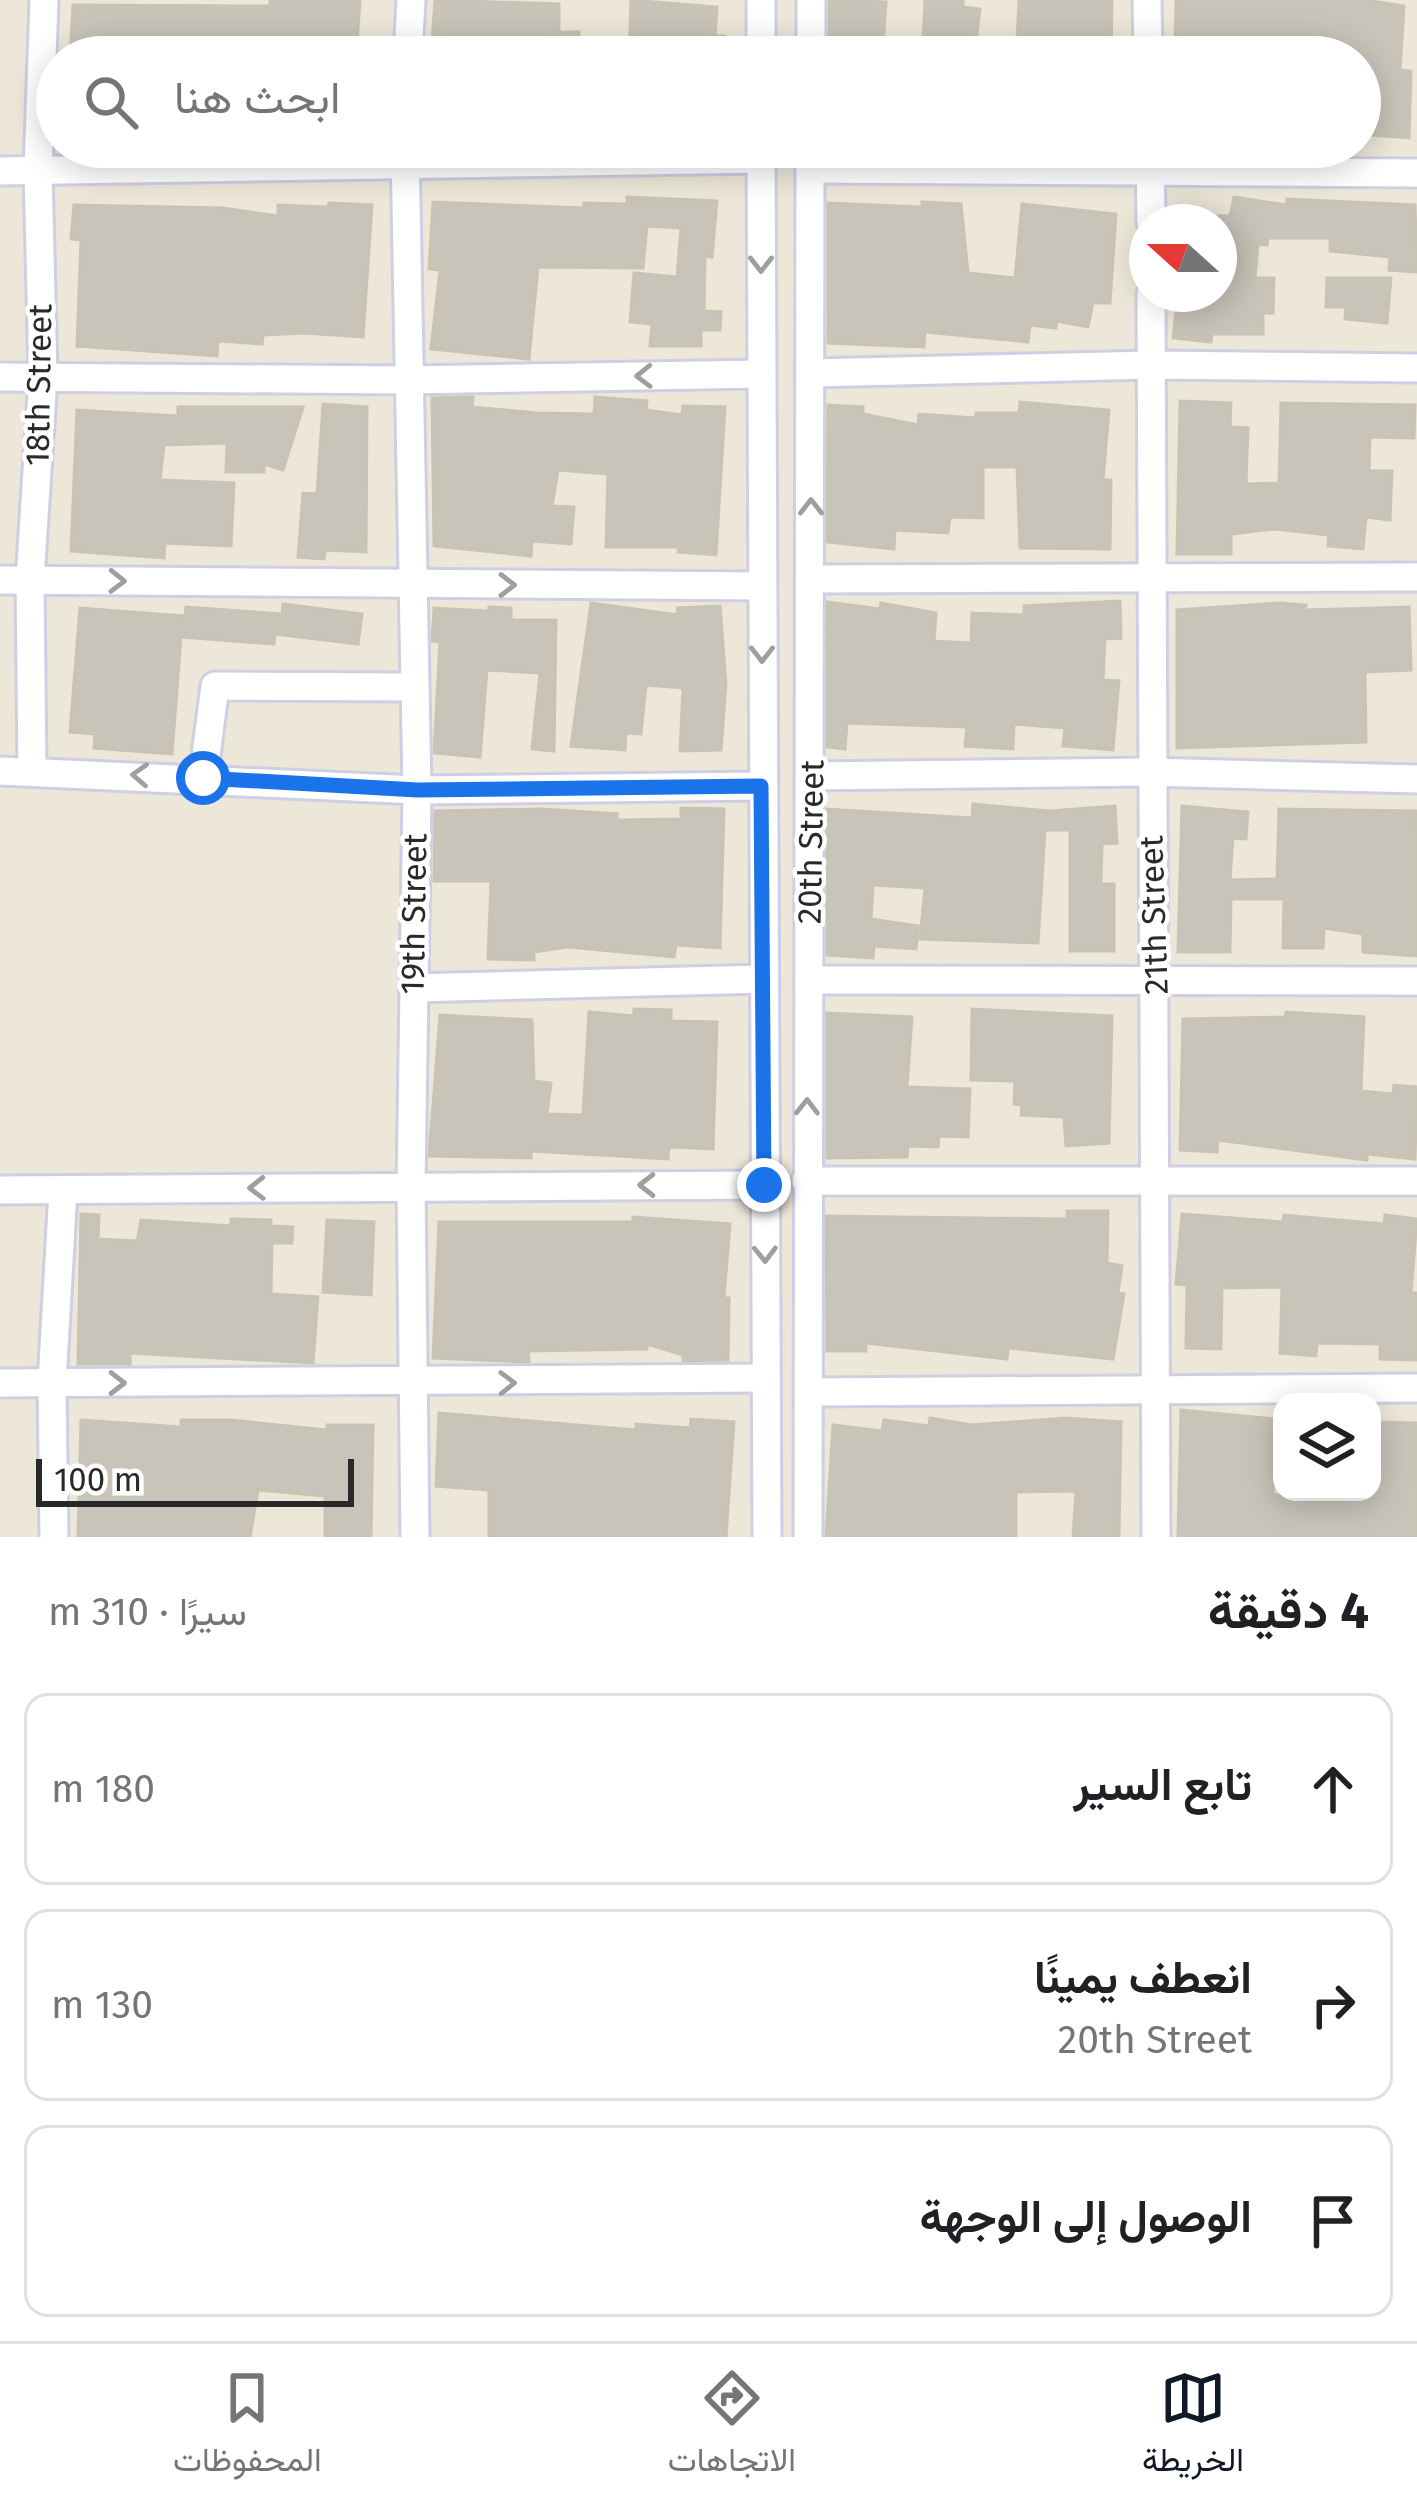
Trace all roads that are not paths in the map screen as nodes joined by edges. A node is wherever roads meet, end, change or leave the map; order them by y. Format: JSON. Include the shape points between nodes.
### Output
{"nodes":[{"id":1,"x":44,"y":0,"type":"edge"},
{"id":2,"x":411,"y":0,"type":"edge"},
{"id":3,"x":761,"y":0,"type":"edge"},
{"id":4,"x":811,"y":0,"type":"edge"},
{"id":5,"x":1147,"y":0,"type":"edge"},
{"id":6,"x":43,"y":36,"type":"edge"},
{"id":7,"x":409,"y":36,"type":"edge"},
{"id":8,"x":761,"y":36,"type":"edge"},
{"id":9,"x":811,"y":36,"type":"edge"},
{"id":10,"x":1148,"y":36,"type":"edge"},
{"id":11,"x":90,"y":168,"type":"edge"},
{"id":12,"x":404,"y":168,"type":"edge"},
{"id":13,"x":761,"y":168,"type":"edge"},
{"id":14,"x":810,"y":168,"type":"edge"},
{"id":15,"x":1150,"y":168,"type":"edge"},
{"id":16,"x":1328,"y":168,"type":"edge"},
{"id":17,"x":38,"y":170,"type":"junction"},
{"id":18,"x":0,"y":171,"type":"edge"},
{"id":19,"x":1417,"y":173,"type":"edge"},
{"id":20,"x":1151,"y":204,"type":"edge"},
{"id":21,"x":1151,"y":312,"type":"edge"},
{"id":22,"x":1151,"y":365,"type":"junction"},
{"id":23,"x":1417,"y":368,"type":"edge"},
{"id":24,"x":812,"y":373,"type":"junction"},
{"id":25,"x":761,"y":374,"type":"junction"},
{"id":26,"x":0,"y":377,"type":"edge"},
{"id":27,"x":43,"y":377,"type":"junction"},
{"id":28,"x":408,"y":380,"type":"junction"},
{"id":29,"x":1150,"y":577,"type":"junction"},
{"id":30,"x":1417,"y":577,"type":"edge"},
{"id":31,"x":811,"y":579,"type":"junction"},
{"id":32,"x":0,"y":580,"type":"edge"},
{"id":33,"x":30,"y":580,"type":"junction"},
{"id":34,"x":410,"y":585,"type":"junction"},
{"id":35,"x":762,"y":586,"type":"junction"},
{"id":36,"x":413,"y":687,"type":"junction"},
{"id":37,"x":32,"y":770,"type":"junction"},
{"id":38,"x":0,"y":771,"type":"edge"},
{"id":39,"x":1149,"y":772,"type":"junction"},
{"id":40,"x":812,"y":776,"type":"junction"},
{"id":41,"x":203,"y":778,"type":"junction"},
{"id":42,"x":1417,"y":778,"type":"edge"},
{"id":43,"x":761,"y":786,"type":"junction"},
{"id":44,"x":417,"y":790,"type":"junction"},
{"id":45,"x":764,"y":979,"type":"junction"},
{"id":46,"x":809,"y":980,"type":"junction"},
{"id":47,"x":1158,"y":981,"type":"junction"},
{"id":48,"x":1417,"y":982,"type":"edge"},
{"id":49,"x":412,"y":988,"type":"junction"},
{"id":50,"x":806,"y":1181,"type":"junction"},
{"id":51,"x":1417,"y":1181,"type":"edge"},
{"id":52,"x":1156,"y":1183,"type":"junction"},
{"id":53,"x":764,"y":1185,"type":"junction"},
{"id":54,"x":412,"y":1186,"type":"junction"},
{"id":55,"x":0,"y":1190,"type":"edge"},
{"id":56,"x":63,"y":1191,"type":"junction"},
{"id":57,"x":766,"y":1378,"type":"junction"},
{"id":58,"x":52,"y":1382,"type":"junction"},
{"id":59,"x":0,"y":1383,"type":"edge"},
{"id":60,"x":412,"y":1384,"type":"junction"},
{"id":61,"x":1158,"y":1388,"type":"junction"},
{"id":62,"x":1417,"y":1388,"type":"edge"},
{"id":63,"x":809,"y":1392,"type":"junction"},
{"id":64,"x":54,"y":1537,"type":"edge"},
{"id":65,"x":415,"y":1537,"type":"edge"},
{"id":66,"x":767,"y":1537,"type":"edge"},
{"id":67,"x":808,"y":1537,"type":"edge"},
{"id":68,"x":1156,"y":1537,"type":"edge"}],
"edges":[{"from":1,"to":6,"type":"street","name":"18th Street"},
{"from":2,"to":7,"type":"street"},
{"from":3,"to":8,"type":"street"},
{"from":4,"to":9,"type":"street"},
{"from":5,"to":10,"type":"street"},
{"from":11,"to":17,"type":"street"},
{"from":12,"to":28,"type":"street","name":"19th Street"},
{"from":13,"to":25,"type":"street","name":"20th Street","one_way":true},
{"from":14,"to":24,"type":"street","name":"20th Street"},
{"from":15,"to":20,"type":"street"},
{"from":16,"to":19,"type":"street"},
{"from":17,"to":18,"type":"street"},
{"from":17,"to":27,"type":"street","name":"18th Street"},
{"from":21,"to":22,"type":"street","name":"21th Street"},
{"from":22,"to":23,"type":"street"},
{"from":22,"to":24,"type":"street"},
{"from":22,"to":29,"type":"street","name":"21th Street"},
{"from":31,"to":24,"type":"street","name":"20th Street","one_way":true},
{"from":25,"to":28,"type":"street","one_way":true},
{"from":25,"to":35,"type":"street","name":"20th Street"},
{"from":26,"to":27,"type":"street"},
{"from":27,"to":28,"type":"street"},
{"from":27,"to":33,"type":"street","name":"18th Street"},
{"from":28,"to":34,"type":"street","name":"19th Street"},
{"from":29,"to":30,"type":"street"},
{"from":29,"to":31,"type":"street"},
{"from":29,"to":39,"type":"street","name":"21th Street"},
{"from":31,"to":40,"type":"street","name":"20th Street"},
{"from":32,"to":33,"type":"street"},
{"from":33,"to":34,"type":"street","one_way":true},
{"from":33,"to":37,"type":"street","name":"18th Street"},
{"from":34,"to":35,"type":"street","one_way":true},
{"from":34,"to":36,"type":"street","name":"19th Street"},
{"from":35,"to":43,"type":"street","name":"20th Street","one_way":true},
{"from":36,"to":41,"type":"street","via":[[215,686]]},
{"from":36,"to":44,"type":"street","name":"19th Street"},
{"from":37,"to":38,"type":"street"},
{"from":41,"to":37,"type":"street","one_way":true},
{"from":39,"to":40,"type":"street"},
{"from":39,"to":42,"type":"street"},
{"from":39,"to":47,"type":"street","name":"21th Street"},
{"from":40,"to":46,"type":"street","name":"20th Street"},
{"from":41,"to":44,"type":"street"},
{"from":43,"to":44,"type":"street"},
{"from":43,"to":45,"type":"street","name":"20th Street"},
{"from":44,"to":49,"type":"street","name":"19th Street"},
{"from":45,"to":49,"type":"street"},
{"from":45,"to":53,"type":"street","name":"20th Street"},
{"from":46,"to":47,"type":"street"},
{"from":50,"to":46,"type":"street","name":"20th Street","one_way":true},
{"from":47,"to":48,"type":"street"},
{"from":47,"to":52,"type":"street","name":"21th Street"},
{"from":49,"to":54,"type":"street","name":"19th Street"},
{"from":50,"to":52,"type":"street"},
{"from":50,"to":63,"type":"street","name":"20th Street"},
{"from":51,"to":52,"type":"street"},
{"from":52,"to":61,"type":"street","name":"21th Street"},
{"from":53,"to":54,"type":"street","one_way":true},
{"from":53,"to":57,"type":"street","name":"20th Street","one_way":true},
{"from":54,"to":56,"type":"street","one_way":true},
{"from":54,"to":60,"type":"street","name":"19th Street"},
{"from":55,"to":56,"type":"street"},
{"from":56,"to":58,"type":"street"},
{"from":60,"to":57,"type":"street","one_way":true},
{"from":57,"to":66,"type":"street","name":"20th Street"},
{"from":58,"to":59,"type":"street"},
{"from":58,"to":60,"type":"street","one_way":true},
{"from":58,"to":64,"type":"street"},
{"from":60,"to":65,"type":"street","name":"19th Street"},
{"from":61,"to":62,"type":"street"},
{"from":61,"to":63,"type":"street"},
{"from":61,"to":68,"type":"street","name":"21th Street"},
{"from":63,"to":67,"type":"street","name":"20th Street"}]}
